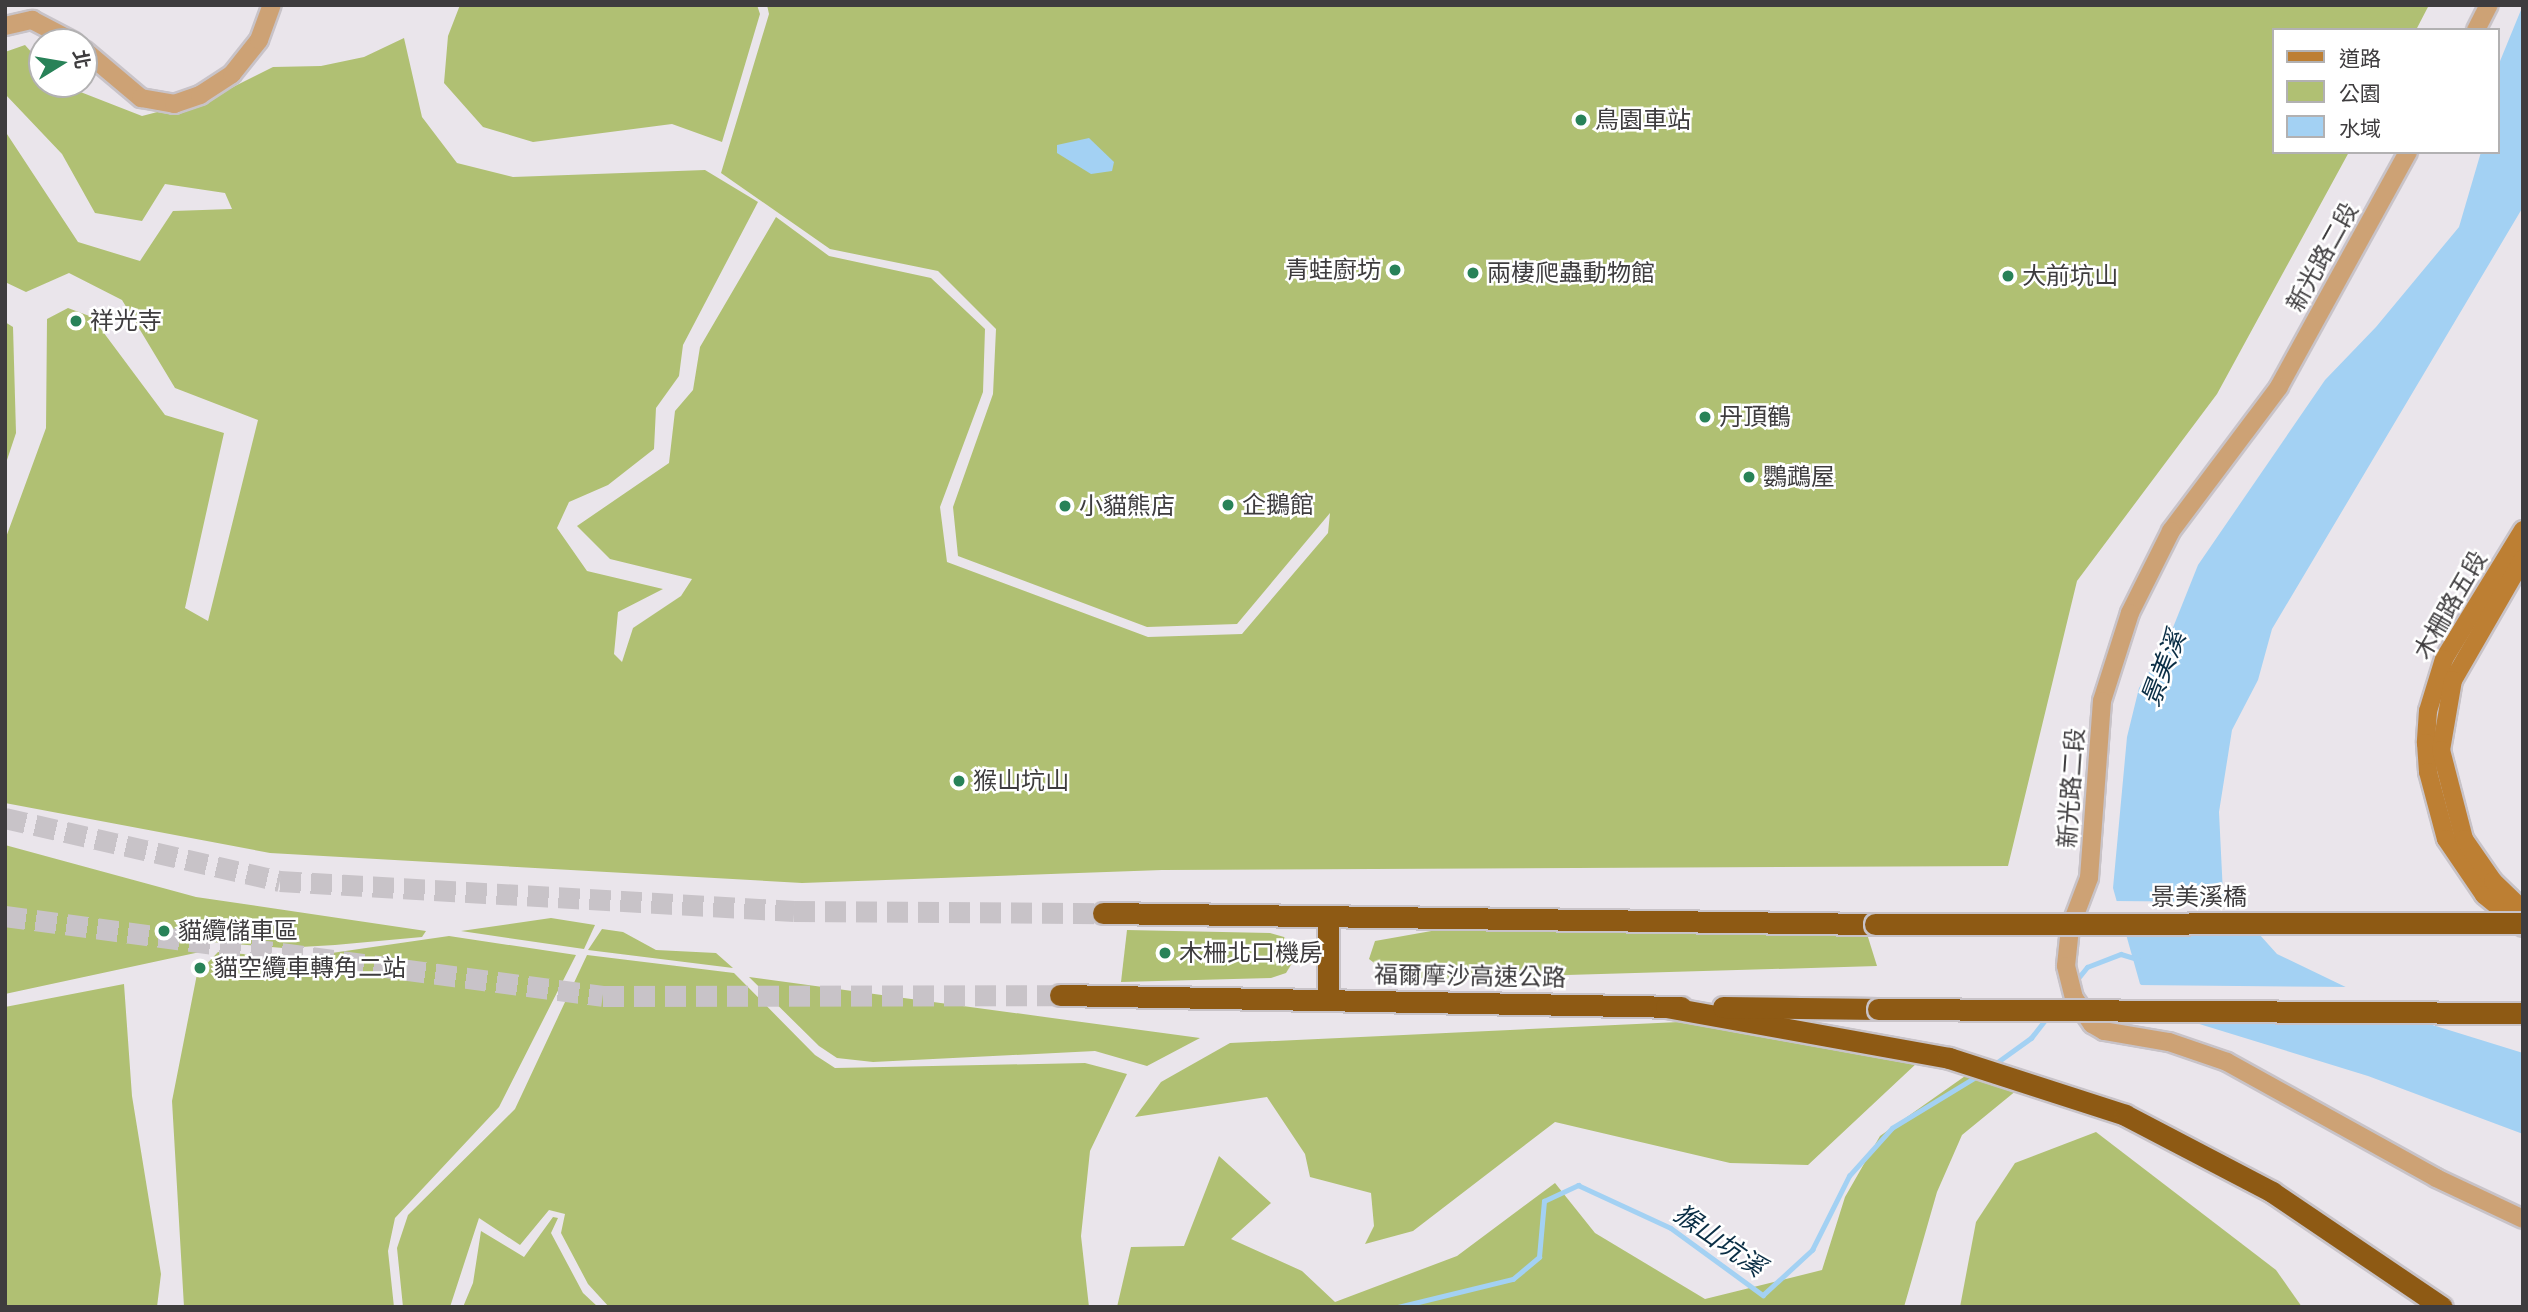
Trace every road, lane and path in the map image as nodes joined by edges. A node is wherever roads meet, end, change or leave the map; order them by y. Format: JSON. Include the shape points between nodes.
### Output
{"nodes":[{"id":1,"x":272,"y":5,"type":"edge"},
{"id":2,"x":2489,"y":5,"type":"edge"},
{"id":3,"x":5,"y":26,"type":"edge"},
{"id":4,"x":47,"y":28,"type":"edge"},
{"id":5,"x":2477,"y":28,"type":"edge"},
{"id":6,"x":98,"y":62,"type":"edge"},
{"id":7,"x":2407,"y":154,"type":"edge"},
{"id":8,"x":2523,"y":530,"type":"edge"},
{"id":9,"x":2523,"y":559,"type":"edge"},
{"id":10,"x":2523,"y":910,"type":"edge"},
{"id":11,"x":1103,"y":913,"type":"tunnel mouth"},
{"id":12,"x":1328,"y":918,"type":"junction"},
{"id":13,"x":2523,"y":925,"type":"edge"},
{"id":14,"x":1060,"y":995,"type":"tunnel mouth"},
{"id":15,"x":1328,"y":999,"type":"junction"},
{"id":16,"x":1666,"y":1007,"type":"junction"},
{"id":17,"x":2523,"y":1013,"type":"edge"},
{"id":18,"x":2523,"y":1219,"type":"edge"},
{"id":19,"x":2442,"y":1307,"type":"edge"}],
"edges":[{"from":1,"to":6,"type":"street","via":[[259,40],[232,74],[208,92],[174,104],[141,98]]},
{"from":2,"to":5,"type":"street"},
{"from":3,"to":4,"type":"street","via":[[32,20]]},
{"from":7,"to":18,"type":"street","name":"新光路二段","via":[[2279,387],[2171,531],[2130,613],[2102,701],[2090,869],[2070,928],[2066,965],[2074,998],[2092,1024],[2104,1031],[2169,1042],[2227,1062],[2435,1178]]},
{"from":8,"to":13,"type":"main road","name":"木柵路五段","via":[[2444,660],[2428,711],[2426,743],[2430,783],[2446,839],[2484,895]]},
{"from":9,"to":10,"type":"main road","name":"木柵路五段","via":[[2453,680],[2441,750],[2464,839],[2493,881]]},
{"from":11,"to":12,"type":"highway"},
{"from":12,"to":13,"type":"highway","name":"景美溪橋","bridge":true},
{"from":12,"to":15,"type":"highway"},
{"from":14,"to":15,"type":"highway","name":"福爾摩沙高速公路"},
{"from":15,"to":16,"type":"highway","name":"福爾摩沙高速公路"},
{"from":16,"to":17,"type":"highway","name":"福爾摩沙高速公路","bridge":true},
{"from":16,"to":19,"type":"highway","via":[[2002,1073],[2125,1115],[2272,1192]]}]}
